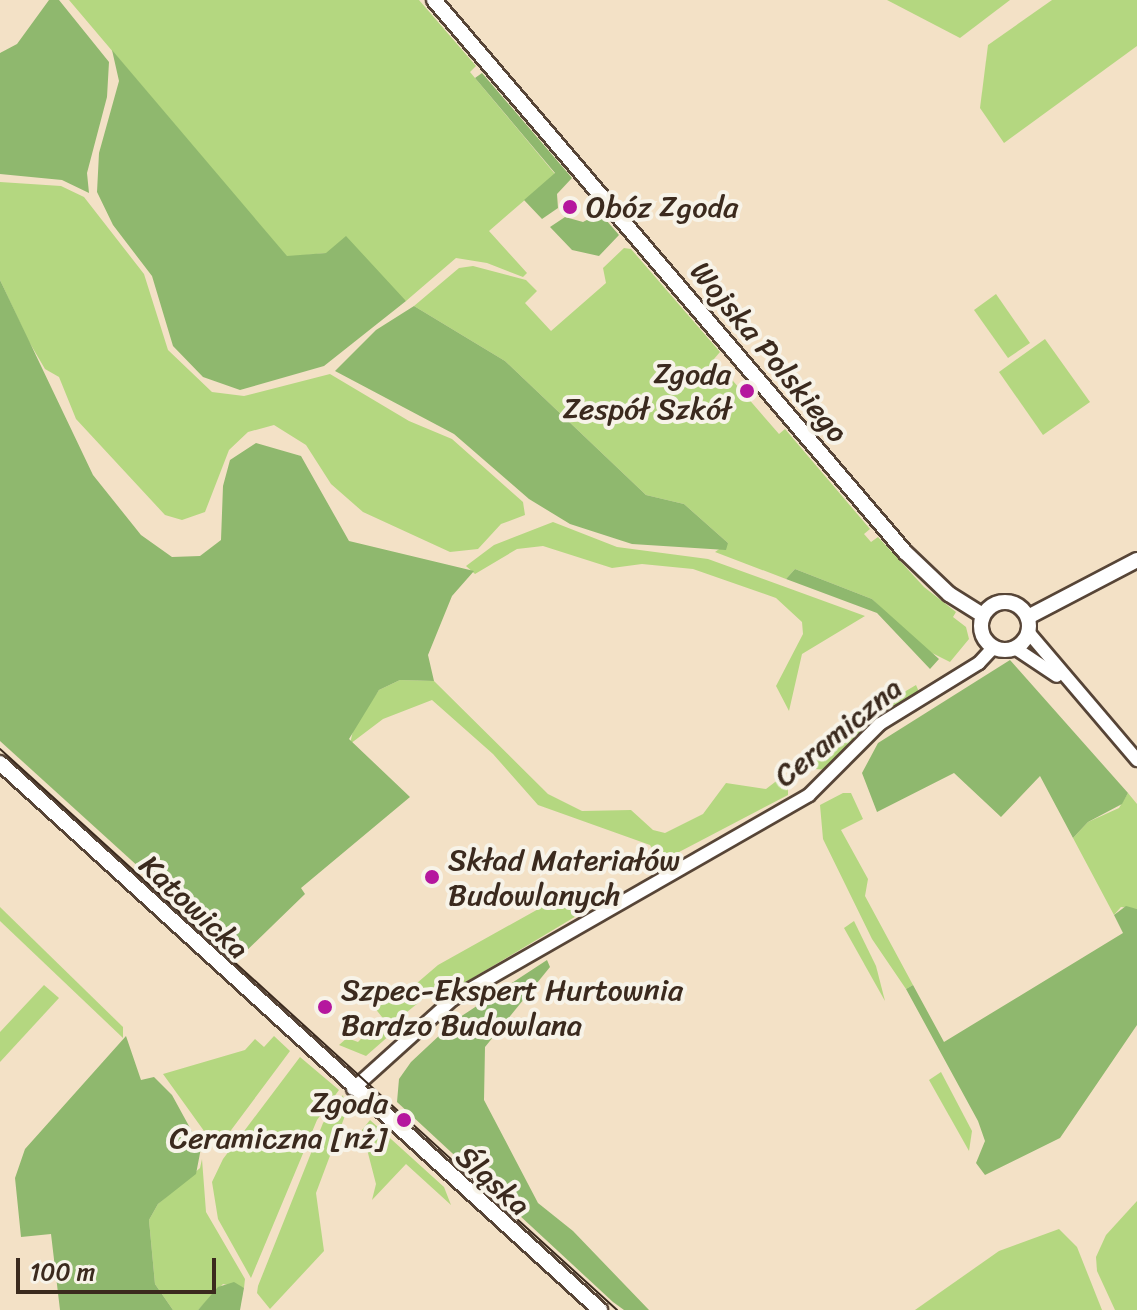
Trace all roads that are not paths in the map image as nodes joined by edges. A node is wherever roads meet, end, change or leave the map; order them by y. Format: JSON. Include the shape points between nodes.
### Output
{"nodes":[{"id":1,"x":434,"y":0,"type":"edge"},
{"id":2,"x":1137,"y":560,"type":"edge"},
{"id":3,"x":983,"y":615,"type":"junction"},
{"id":4,"x":1029,"y":625,"type":"junction"},
{"id":5,"x":993,"y":648,"type":"junction"},
{"id":6,"x":1015,"y":648,"type":"junction"},
{"id":7,"x":1067,"y":682,"type":"junction"},
{"id":8,"x":1137,"y":760,"type":"edge"},
{"id":9,"x":0,"y":763,"type":"edge"},
{"id":10,"x":353,"y":1089,"type":"junction"},
{"id":11,"x":600,"y":1310,"type":"edge"}],
"edges":[{"from":1,"to":3,"type":"street","name":"Wojska Polskiego","via":[[905,552],[939,586]]},
{"from":2,"to":4,"type":"street"},
{"from":3,"to":4,"type":"street","via":[[1006,602]]},
{"from":3,"to":5,"type":"street","via":[[981,629]]},
{"from":4,"to":6,"type":"street"},
{"from":4,"to":7,"type":"street"},
{"from":5,"to":6,"type":"street"},
{"from":5,"to":10,"type":"street","name":"Ceramiczna","via":[[979,663],[880,724],[809,795],[453,999]]},
{"from":6,"to":7,"type":"street"},
{"from":7,"to":8,"type":"street"},
{"from":9,"to":10,"type":"street","name":"Katowicka"},
{"from":10,"to":11,"type":"street","name":"Śląska"}]}
